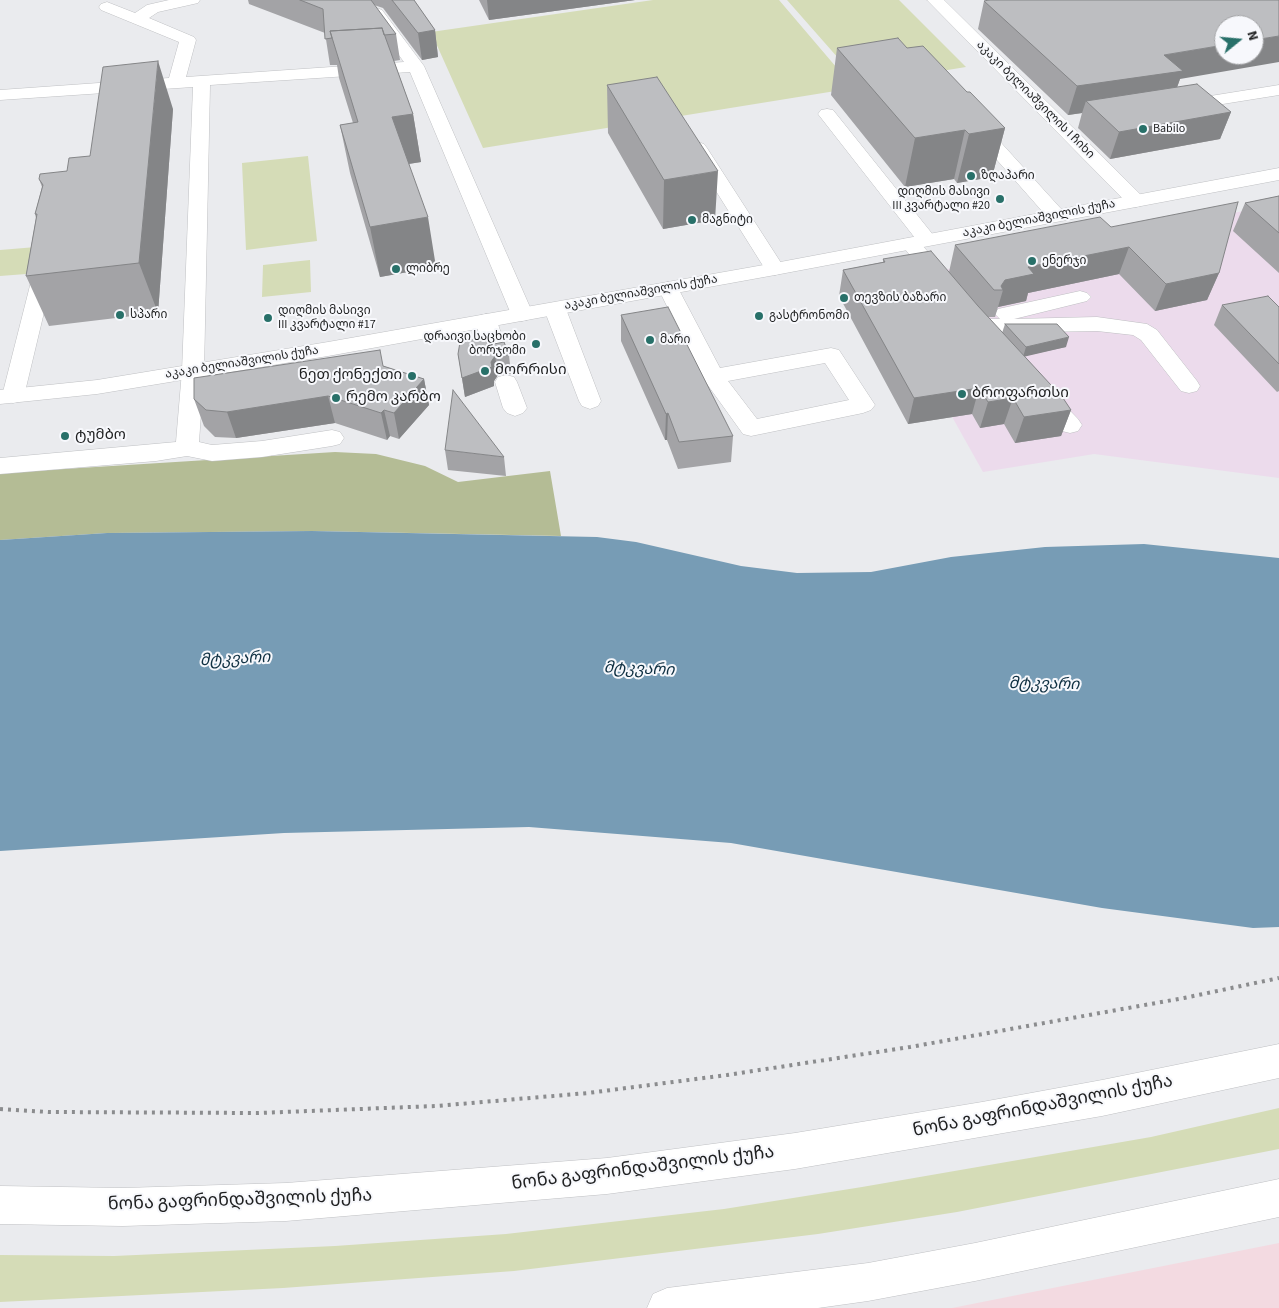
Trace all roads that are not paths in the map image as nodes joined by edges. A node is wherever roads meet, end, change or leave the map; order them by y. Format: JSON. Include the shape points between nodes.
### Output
{"nodes":[{"id":1,"x":192,"y":0,"type":"edge"},
{"id":2,"x":341,"y":0,"type":"edge"},
{"id":3,"x":935,"y":0,"type":"edge"},
{"id":4,"x":107,"y":7,"type":"dead end"},
{"id":5,"x":137,"y":19,"type":"junction"},
{"id":6,"x":416,"y":66,"type":"junction"},
{"id":7,"x":202,"y":80,"type":"junction"},
{"id":8,"x":176,"y":83,"type":"junction"},
{"id":9,"x":1279,"y":90,"type":"edge"},
{"id":10,"x":0,"y":94,"type":"edge"},
{"id":11,"x":1166,"y":108,"type":"edge"},
{"id":12,"x":827,"y":114,"type":"dead end"},
{"id":13,"x":1079,"y":121,"type":"dead end"},
{"id":14,"x":1059,"y":124,"type":"junction"},
{"id":15,"x":690,"y":134,"type":"edge"},
{"id":16,"x":988,"y":139,"type":"edge"},
{"id":17,"x":1279,"y":174,"type":"edge"},
{"id":18,"x":1136,"y":201,"type":"junction"},
{"id":19,"x":1056,"y":215,"type":"junction"},
{"id":20,"x":918,"y":241,"type":"junction"},
{"id":21,"x":50,"y":243,"type":"edge"},
{"id":22,"x":775,"y":269,"type":"junction"},
{"id":23,"x":668,"y":288,"type":"junction"},
{"id":24,"x":1080,"y":298,"type":"dead end"},
{"id":25,"x":554,"y":309,"type":"junction"},
{"id":26,"x":522,"y":314,"type":"junction"},
{"id":27,"x":486,"y":321,"type":"junction"},
{"id":28,"x":978,"y":324,"type":"junction"},
{"id":29,"x":999,"y":347,"type":"edge"},
{"id":30,"x":497,"y":355,"type":"edge"},
{"id":31,"x":193,"y":372,"type":"junction"},
{"id":32,"x":1025,"y":376,"type":"edge"},
{"id":33,"x":713,"y":377,"type":"junction"},
{"id":34,"x":506,"y":382,"type":"dead end"},
{"id":35,"x":1189,"y":386,"type":"dead end"},
{"id":36,"x":6,"y":397,"type":"edge"},
{"id":37,"x":590,"y":401,"type":"dead end"},
{"id":38,"x":515,"y":408,"type":"dead end"},
{"id":39,"x":1070,"y":426,"type":"dead end"},
{"id":40,"x":332,"y":438,"type":"dead end"},
{"id":41,"x":187,"y":448,"type":"junction"},
{"id":42,"x":0,"y":466,"type":"edge"},
{"id":43,"x":1279,"y":1060,"type":"edge"},
{"id":44,"x":1279,"y":1198,"type":"edge"},
{"id":45,"x":0,"y":1205,"type":"edge"},
{"id":46,"x":667,"y":1308,"type":"edge"}],
"edges":[{"from":1,"to":5,"type":"main road","via":[[153,8]]},
{"from":2,"to":6,"type":"main road","via":[[376,14]]},
{"from":3,"to":14,"type":"main road","name":"აკაკი ბელიაშვილის I ჩიხი"},
{"from":4,"to":5,"type":"main road"},
{"from":5,"to":8,"type":"main road","via":[[188,40]]},
{"from":6,"to":7,"type":"main road"},
{"from":6,"to":26,"type":"main road"},
{"from":7,"to":8,"type":"main road"},
{"from":7,"to":31,"type":"main road"},
{"from":8,"to":10,"type":"main road"},
{"from":9,"to":11,"type":"main road"},
{"from":12,"to":20,"type":"main road"},
{"from":13,"to":14,"type":"main road"},
{"from":14,"to":18,"type":"main road","name":"აკაკი ბელიაშვილის I ჩიხი"},
{"from":15,"to":22,"type":"main road"},
{"from":16,"to":19,"type":"main road"},
{"from":17,"to":18,"type":"main road","name":"აკაკი ბელიაშვილის ქუჩა"},
{"from":18,"to":19,"type":"main road","name":"აკაკი ბელიაშვილის ქუჩა"},
{"from":19,"to":20,"type":"main road","name":"აკაკი ბელიაშვილის ქუჩა"},
{"from":20,"to":22,"type":"main road","name":"აკაკი ბელიაშვილის ქუჩა"},
{"from":20,"to":28,"type":"main road"},
{"from":21,"to":36,"type":"main road"},
{"from":22,"to":23,"type":"main road","name":"აკაკი ბელიაშვილის ქუჩა"},
{"from":23,"to":25,"type":"main road","name":"აკაკი ბელიაშვილის ქუჩა"},
{"from":23,"to":33,"type":"main road"},
{"from":24,"to":28,"type":"main road"},
{"from":25,"to":26,"type":"main road","name":"აკაკი ბელიაშვილის ქუჩა"},
{"from":25,"to":37,"type":"main road"},
{"from":26,"to":27,"type":"main road","name":"აკაკი ბელიაშვილის ქუჩა"},
{"from":27,"to":30,"type":"main road"},
{"from":27,"to":31,"type":"main road","name":"აკაკი ბელიაშვილის ქუჩა"},
{"from":28,"to":29,"type":"main road"},
{"from":28,"to":35,"type":"main road","via":[[1097,324],[1139,329],[1149,334]]},
{"from":31,"to":36,"type":"main road","name":"აკაკი ბელიაშვილის ქუჩა"},
{"from":31,"to":41,"type":"main road"},
{"from":32,"to":39,"type":"main road"},
{"from":33,"to":33,"type":"main road","via":[[831,355],[863,405],[752,428]]},
{"from":34,"to":38,"type":"main road"},
{"from":40,"to":41,"type":"main road","via":[[262,450],[212,452]]},
{"from":41,"to":42,"type":"main road"},
{"from":43,"to":45,"type":"main road","name":"ნონა გაფრინდაშვილის ქუჩა","via":[[982,1120],[796,1151],[607,1176],[286,1202],[123,1207]]},
{"from":44,"to":46,"type":"main road","via":[[868,1282]]}]}
